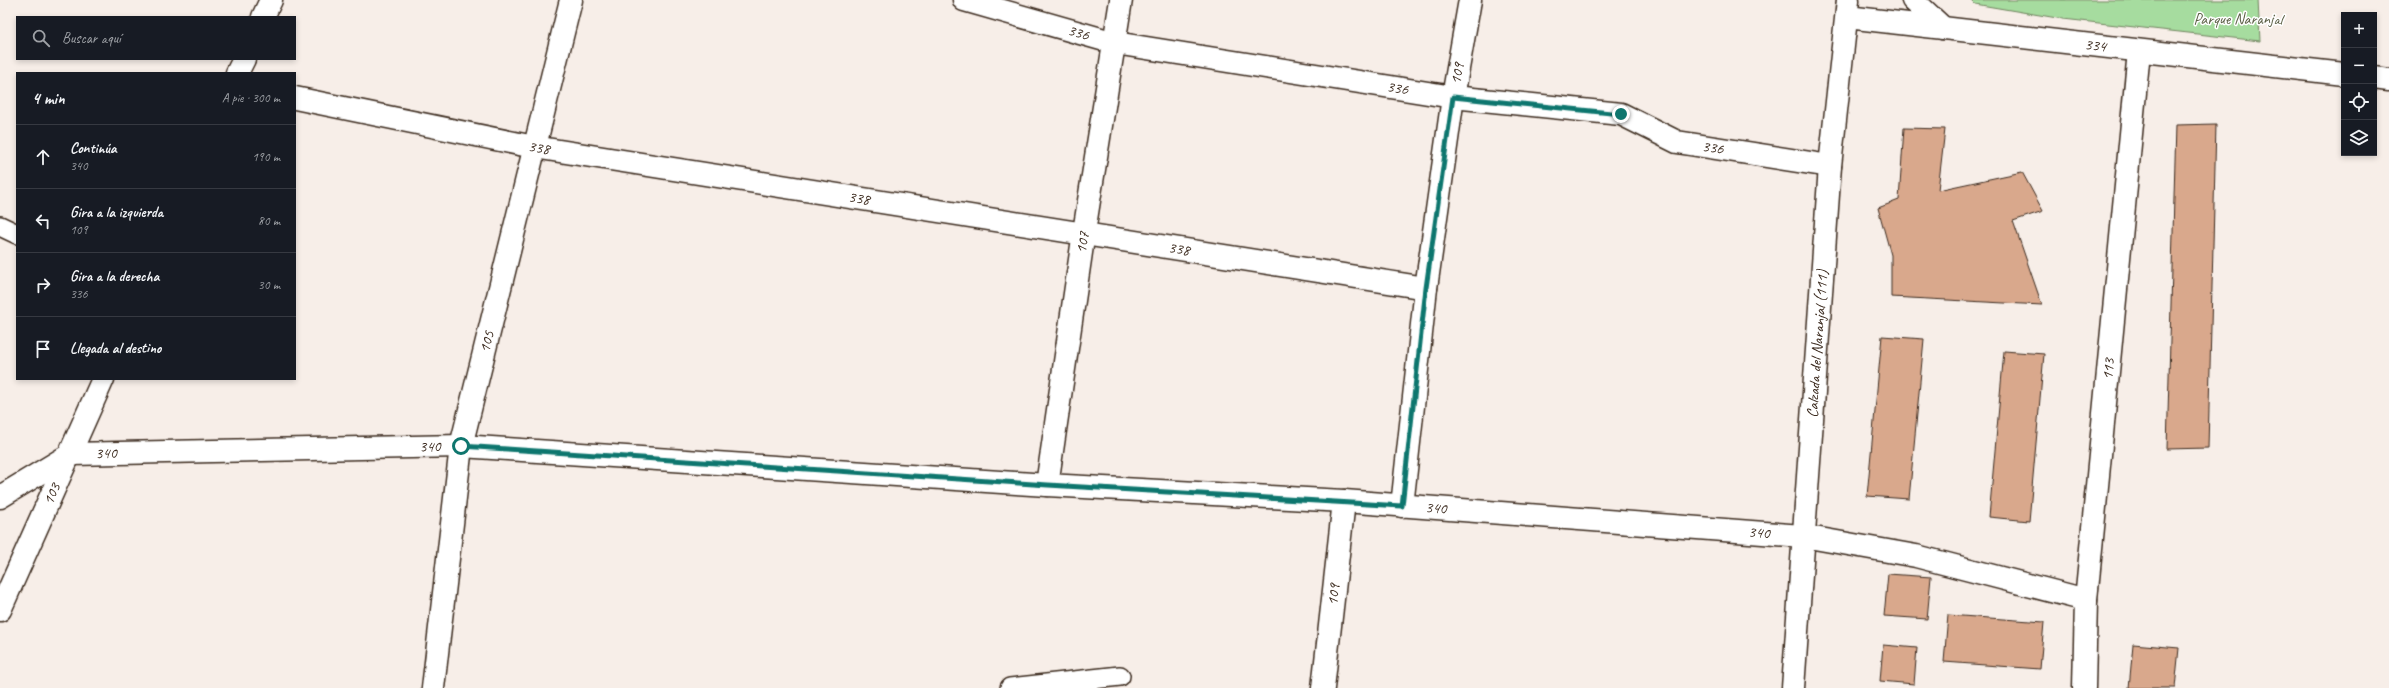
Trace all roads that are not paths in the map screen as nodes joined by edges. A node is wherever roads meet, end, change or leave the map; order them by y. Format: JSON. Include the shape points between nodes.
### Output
{"nodes":[{"id":1,"x":271,"y":0,"type":"edge"},
{"id":2,"x":571,"y":0,"type":"edge"},
{"id":3,"x":964,"y":0,"type":"edge"},
{"id":4,"x":1121,"y":0,"type":"edge"},
{"id":5,"x":1470,"y":0,"type":"edge"},
{"id":6,"x":1913,"y":0,"type":"edge"},
{"id":7,"x":1847,"y":8,"type":"edge"},
{"id":8,"x":263,"y":16,"type":"edge"},
{"id":9,"x":1943,"y":28,"type":"junction"},
{"id":10,"x":1115,"y":43,"type":"junction"},
{"id":11,"x":2139,"y":51,"type":"junction"},
{"id":12,"x":244,"y":60,"type":"edge"},
{"id":13,"x":238,"y":72,"type":"edge"},
{"id":14,"x":2341,"y":74,"type":"edge"},
{"id":15,"x":2377,"y":78,"type":"edge"},
{"id":16,"x":2389,"y":80,"type":"edge"},
{"id":17,"x":1453,"y":97,"type":"junction"},
{"id":18,"x":296,"y":98,"type":"edge"},
{"id":19,"x":534,"y":147,"type":"junction"},
{"id":20,"x":1830,"y":166,"type":"junction"},
{"id":21,"x":0,"y":226,"type":"edge"},
{"id":22,"x":1084,"y":232,"type":"junction"},
{"id":23,"x":16,"y":234,"type":"edge"},
{"id":24,"x":1426,"y":288,"type":"junction"},
{"id":25,"x":103,"y":380,"type":"edge"},
{"id":26,"x":461,"y":446,"type":"junction"},
{"id":27,"x":71,"y":454,"type":"junction"},
{"id":28,"x":1048,"y":485,"type":"junction"},
{"id":29,"x":0,"y":497,"type":"edge"},
{"id":30,"x":1344,"y":501,"type":"junction"},
{"id":31,"x":1402,"y":506,"type":"junction"},
{"id":32,"x":1803,"y":536,"type":"junction"},
{"id":33,"x":2086,"y":600,"type":"junction"},
{"id":34,"x":0,"y":610,"type":"edge"},
{"id":35,"x":1120,"y":676,"type":"dead end"},
{"id":36,"x":433,"y":688,"type":"edge"},
{"id":37,"x":1010,"y":688,"type":"edge"},
{"id":38,"x":1323,"y":688,"type":"edge"},
{"id":39,"x":1793,"y":688,"type":"edge"},
{"id":40,"x":2084,"y":688,"type":"edge"}],
"edges":[{"from":1,"to":8,"type":"street"},
{"from":2,"to":19,"type":"street","name":"105"},
{"from":3,"to":10,"type":"street","name":"336"},
{"from":4,"to":10,"type":"street","name":"107"},
{"from":5,"to":17,"type":"street","name":"109"},
{"from":6,"to":9,"type":"street"},
{"from":7,"to":9,"type":"street","name":"334"},
{"from":7,"to":20,"type":"street","name":"Calzada del Naranjal (111)"},
{"from":9,"to":11,"type":"street","name":"334"},
{"from":10,"to":17,"type":"street","name":"336"},
{"from":10,"to":22,"type":"street","name":"107"},
{"from":11,"to":14,"type":"street","name":"334"},
{"from":11,"to":33,"type":"street","name":"113"},
{"from":12,"to":13,"type":"street"},
{"from":15,"to":16,"type":"street"},
{"from":17,"to":20,"type":"street","name":"336","via":[[1621,114],[1677,142]]},
{"from":17,"to":24,"type":"street","name":"109"},
{"from":18,"to":19,"type":"street","name":"338"},
{"from":19,"to":22,"type":"street","name":"338"},
{"from":19,"to":26,"type":"street","name":"105"},
{"from":20,"to":32,"type":"street","name":"Calzada del Naranjal (111)"},
{"from":21,"to":23,"type":"lane"},
{"from":22,"to":24,"type":"street","name":"338"},
{"from":22,"to":28,"type":"street","name":"107"},
{"from":24,"to":31,"type":"street","name":"109"},
{"from":25,"to":27,"type":"street","name":"103"},
{"from":26,"to":27,"type":"street","name":"340"},
{"from":26,"to":28,"type":"street","name":"340"},
{"from":26,"to":36,"type":"street","name":"105"},
{"from":27,"to":29,"type":"street"},
{"from":27,"to":34,"type":"street","name":"103"},
{"from":28,"to":30,"type":"street","name":"340"},
{"from":30,"to":31,"type":"street","name":"340"},
{"from":30,"to":38,"type":"street","name":"109"},
{"from":31,"to":32,"type":"street","name":"340"},
{"from":32,"to":33,"type":"street","name":"340","via":[[1916,556]]},
{"from":32,"to":39,"type":"street","name":"Calzada del Naranjal (111)"},
{"from":33,"to":40,"type":"street","name":"113"},
{"from":35,"to":37,"type":"lane"}]}
